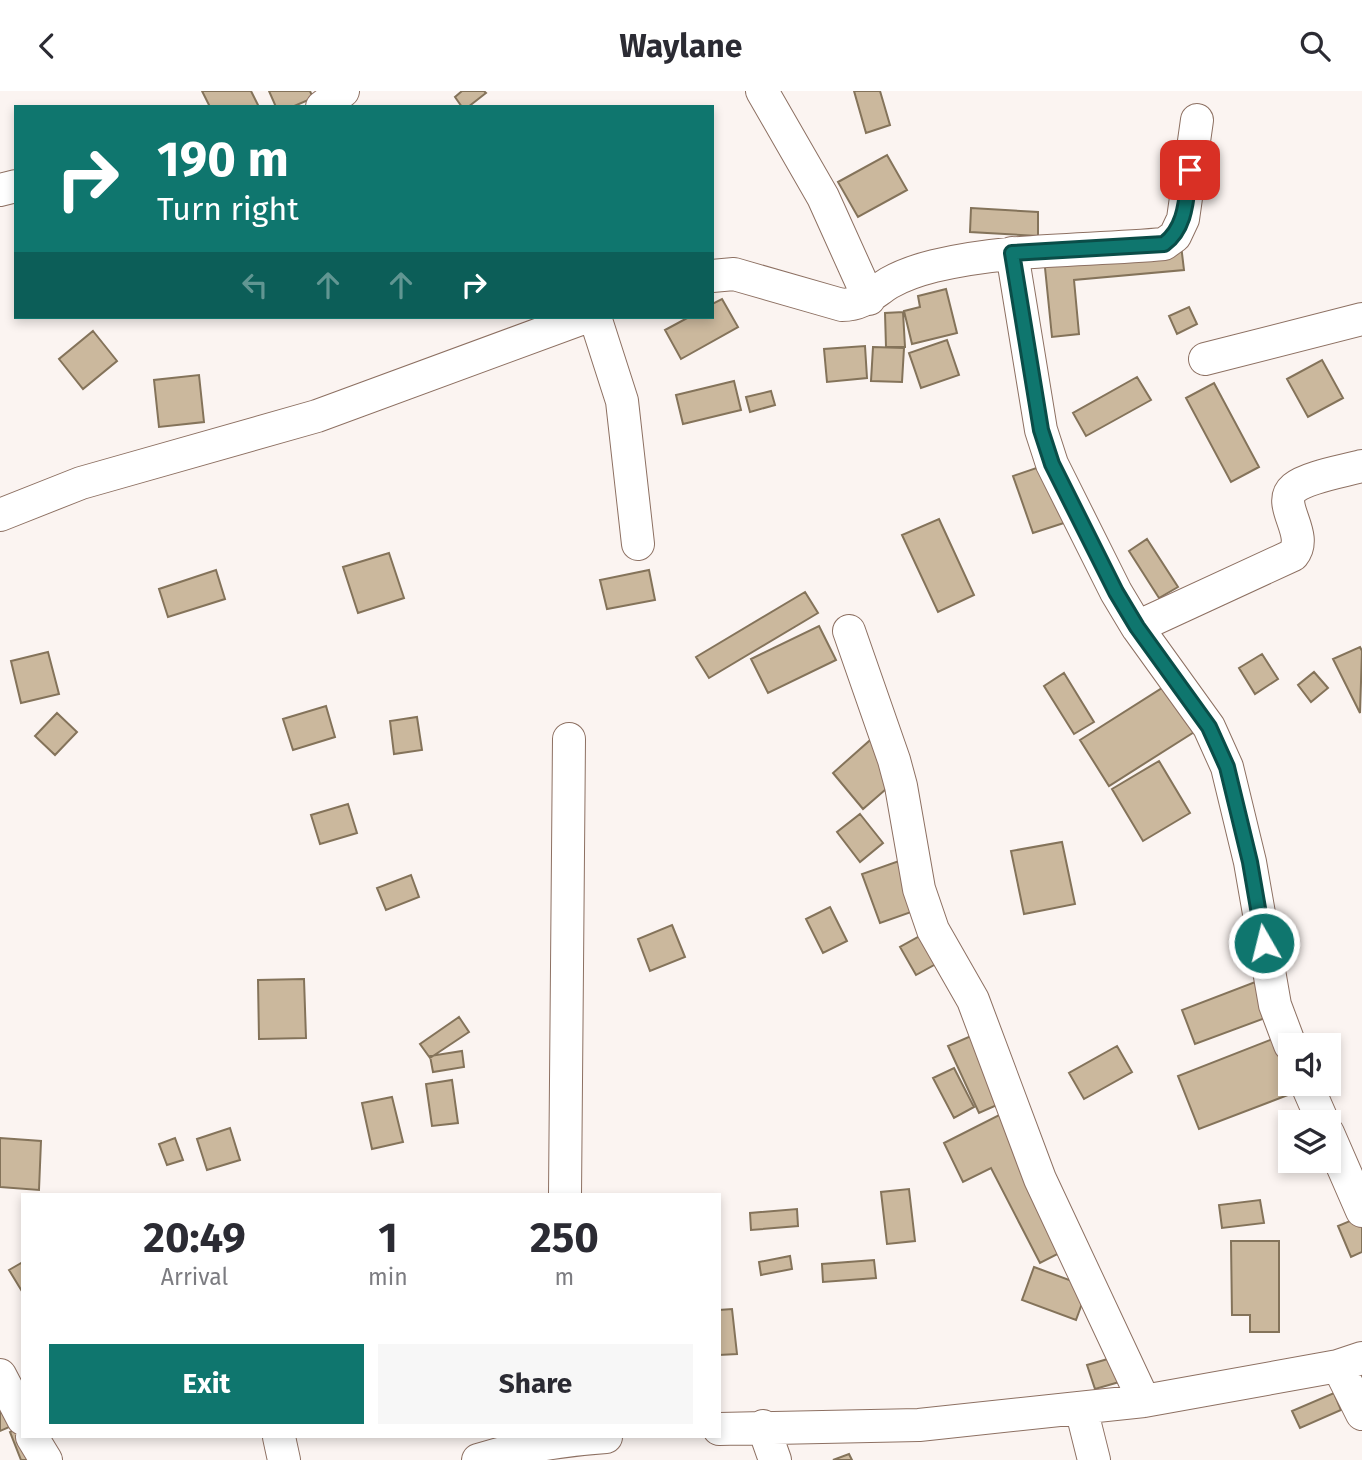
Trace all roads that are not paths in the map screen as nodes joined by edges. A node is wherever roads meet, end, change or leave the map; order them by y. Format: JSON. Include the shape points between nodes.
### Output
{"nodes":[{"id":1,"x":343,"y":91,"type":"edge"},
{"id":2,"x":762,"y":91,"type":"edge"},
{"id":3,"x":325,"y":105,"type":"edge"},
{"id":4,"x":1197,"y":120,"type":"dead end"},
{"id":5,"x":1012,"y":253,"type":"junction"},
{"id":6,"x":714,"y":276,"type":"edge"},
{"id":7,"x":869,"y":299,"type":"junction"},
{"id":8,"x":581,"y":319,"type":"edge"},
{"id":9,"x":596,"y":319,"type":"edge"},
{"id":10,"x":1362,"y":319,"type":"edge"},
{"id":11,"x":1205,"y":359,"type":"dead end"},
{"id":12,"x":1362,"y":466,"type":"edge"},
{"id":13,"x":0,"y":515,"type":"edge"},
{"id":14,"x":638,"y":544,"type":"dead end"},
{"id":15,"x":1137,"y":627,"type":"junction"},
{"id":16,"x":849,"y":631,"type":"dead end"},
{"id":17,"x":569,"y":739,"type":"dead end"},
{"id":18,"x":1286,"y":1033,"type":"edge"},
{"id":19,"x":1341,"y":1162,"type":"edge"},
{"id":20,"x":565,"y":1193,"type":"edge"},
{"id":21,"x":1362,"y":1210,"type":"edge"},
{"id":22,"x":1350,"y":1362,"type":"edge"},
{"id":23,"x":0,"y":1375,"type":"edge"},
{"id":24,"x":1144,"y":1401,"type":"junction"},
{"id":25,"x":1081,"y":1408,"type":"junction"},
{"id":26,"x":1362,"y":1414,"type":"edge"},
{"id":27,"x":21,"y":1415,"type":"edge"},
{"id":28,"x":763,"y":1426,"type":"junction"},
{"id":29,"x":721,"y":1429,"type":"edge"},
{"id":30,"x":33,"y":1438,"type":"edge"},
{"id":31,"x":279,"y":1438,"type":"edge"},
{"id":32,"x":568,"y":1438,"type":"edge"},
{"id":33,"x":46,"y":1460,"type":"edge"},
{"id":34,"x":284,"y":1460,"type":"edge"},
{"id":35,"x":478,"y":1460,"type":"edge"},
{"id":36,"x":775,"y":1460,"type":"edge"},
{"id":37,"x":1094,"y":1460,"type":"edge"}],
"edges":[{"from":1,"to":3,"type":"street"},
{"from":2,"to":7,"type":"street","via":[[823,197]]},
{"from":4,"to":5,"type":"street","via":[[1182,219],[1175,236],[1164,244]]},
{"from":5,"to":7,"type":"street","via":[[905,274]]},
{"from":5,"to":15,"type":"street","via":[[1041,430],[1052,464]]},
{"from":6,"to":7,"type":"street","via":[[734,274],[842,305]]},
{"from":8,"to":13,"type":"street","via":[[317,416],[81,483]]},
{"from":9,"to":14,"type":"street","via":[[622,401]]},
{"from":10,"to":11,"type":"street"},
{"from":12,"to":15,"type":"street","via":[[1295,486],[1290,492],[1287,501],[1299,541],[1293,555]]},
{"from":15,"to":18,"type":"street","via":[[1209,727],[1227,767],[1250,862],[1275,1005]]},
{"from":16,"to":24,"type":"street","via":[[894,760],[919,889],[933,930],[973,1000],[1040,1179]]},
{"from":17,"to":20,"type":"street"},
{"from":19,"to":21,"type":"street"},
{"from":22,"to":24,"type":"street"},
{"from":22,"to":26,"type":"street"},
{"from":23,"to":27,"type":"street"},
{"from":24,"to":25,"type":"street"},
{"from":25,"to":28,"type":"street","via":[[919,1425]]},
{"from":25,"to":37,"type":"street"},
{"from":28,"to":29,"type":"street"},
{"from":28,"to":36,"type":"street"},
{"from":30,"to":33,"type":"street"},
{"from":31,"to":34,"type":"street"},
{"from":32,"to":35,"type":"street"}]}
